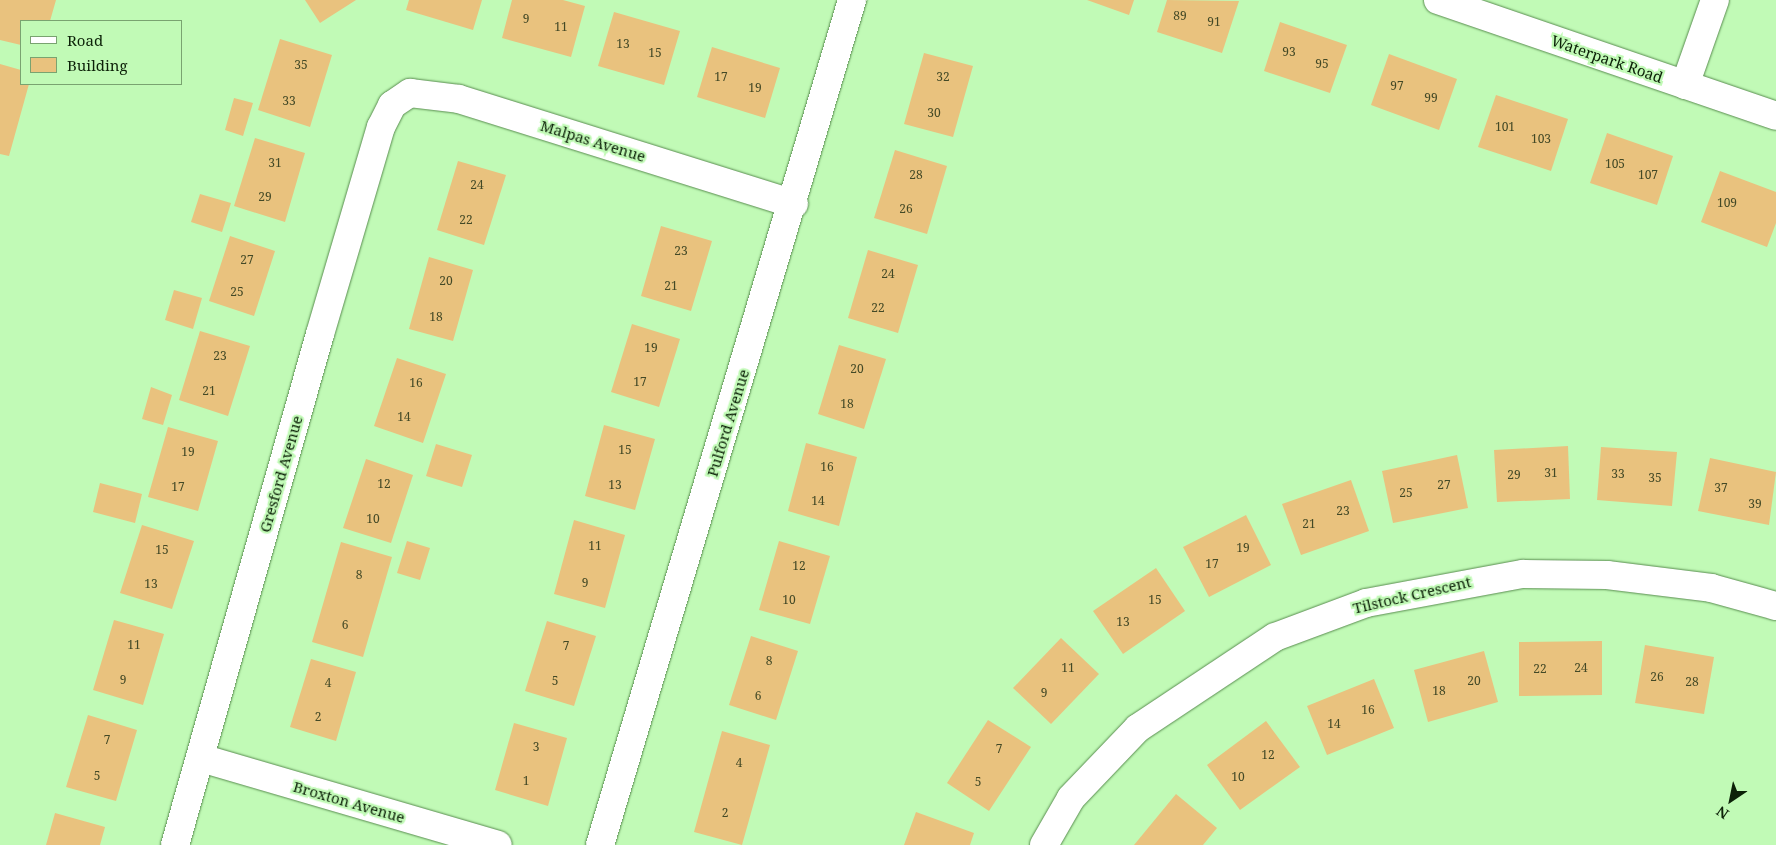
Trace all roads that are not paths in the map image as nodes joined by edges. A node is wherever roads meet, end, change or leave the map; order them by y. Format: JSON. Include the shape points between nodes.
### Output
{"nodes":[{"id":1,"x":852,"y":0,"type":"edge"},
{"id":2,"x":1438,"y":0,"type":"edge"},
{"id":3,"x":1715,"y":0,"type":"edge"},
{"id":4,"x":1685,"y":85,"type":"junction"},
{"id":5,"x":392,"y":105,"type":"joint"},
{"id":6,"x":1776,"y":116,"type":"edge"},
{"id":7,"x":794,"y":204,"type":"junction"},
{"id":8,"x":1776,"y":606,"type":"edge"},
{"id":9,"x":201,"y":758,"type":"junction"},
{"id":10,"x":176,"y":845,"type":"edge"},
{"id":11,"x":498,"y":845,"type":"edge"},
{"id":12,"x":600,"y":845,"type":"edge"},
{"id":13,"x":1044,"y":845,"type":"edge"}],
"edges":[{"from":1,"to":7,"type":"street","name":"Pulford Avenue"},
{"from":2,"to":4,"type":"street","name":"Waterpark Road"},
{"from":3,"to":4,"type":"street"},
{"from":4,"to":6,"type":"street","name":"Waterpark Road"},
{"from":5,"to":7,"type":"street","name":"Malpas Avenue","via":[[410,93],[459,99]]},
{"from":5,"to":9,"type":"street","name":"Gresford Avenue","via":[[381,127],[320,334]]},
{"from":7,"to":12,"type":"street","name":"Pulford Avenue"},
{"from":8,"to":13,"type":"street","name":"Tilstock Crescent","via":[[1711,588],[1608,575],[1523,574],[1366,603],[1275,637],[1138,728],[1071,798]]},
{"from":9,"to":10,"type":"street","name":"Gresford Avenue"},
{"from":9,"to":11,"type":"street","name":"Broxton Avenue"}]}
